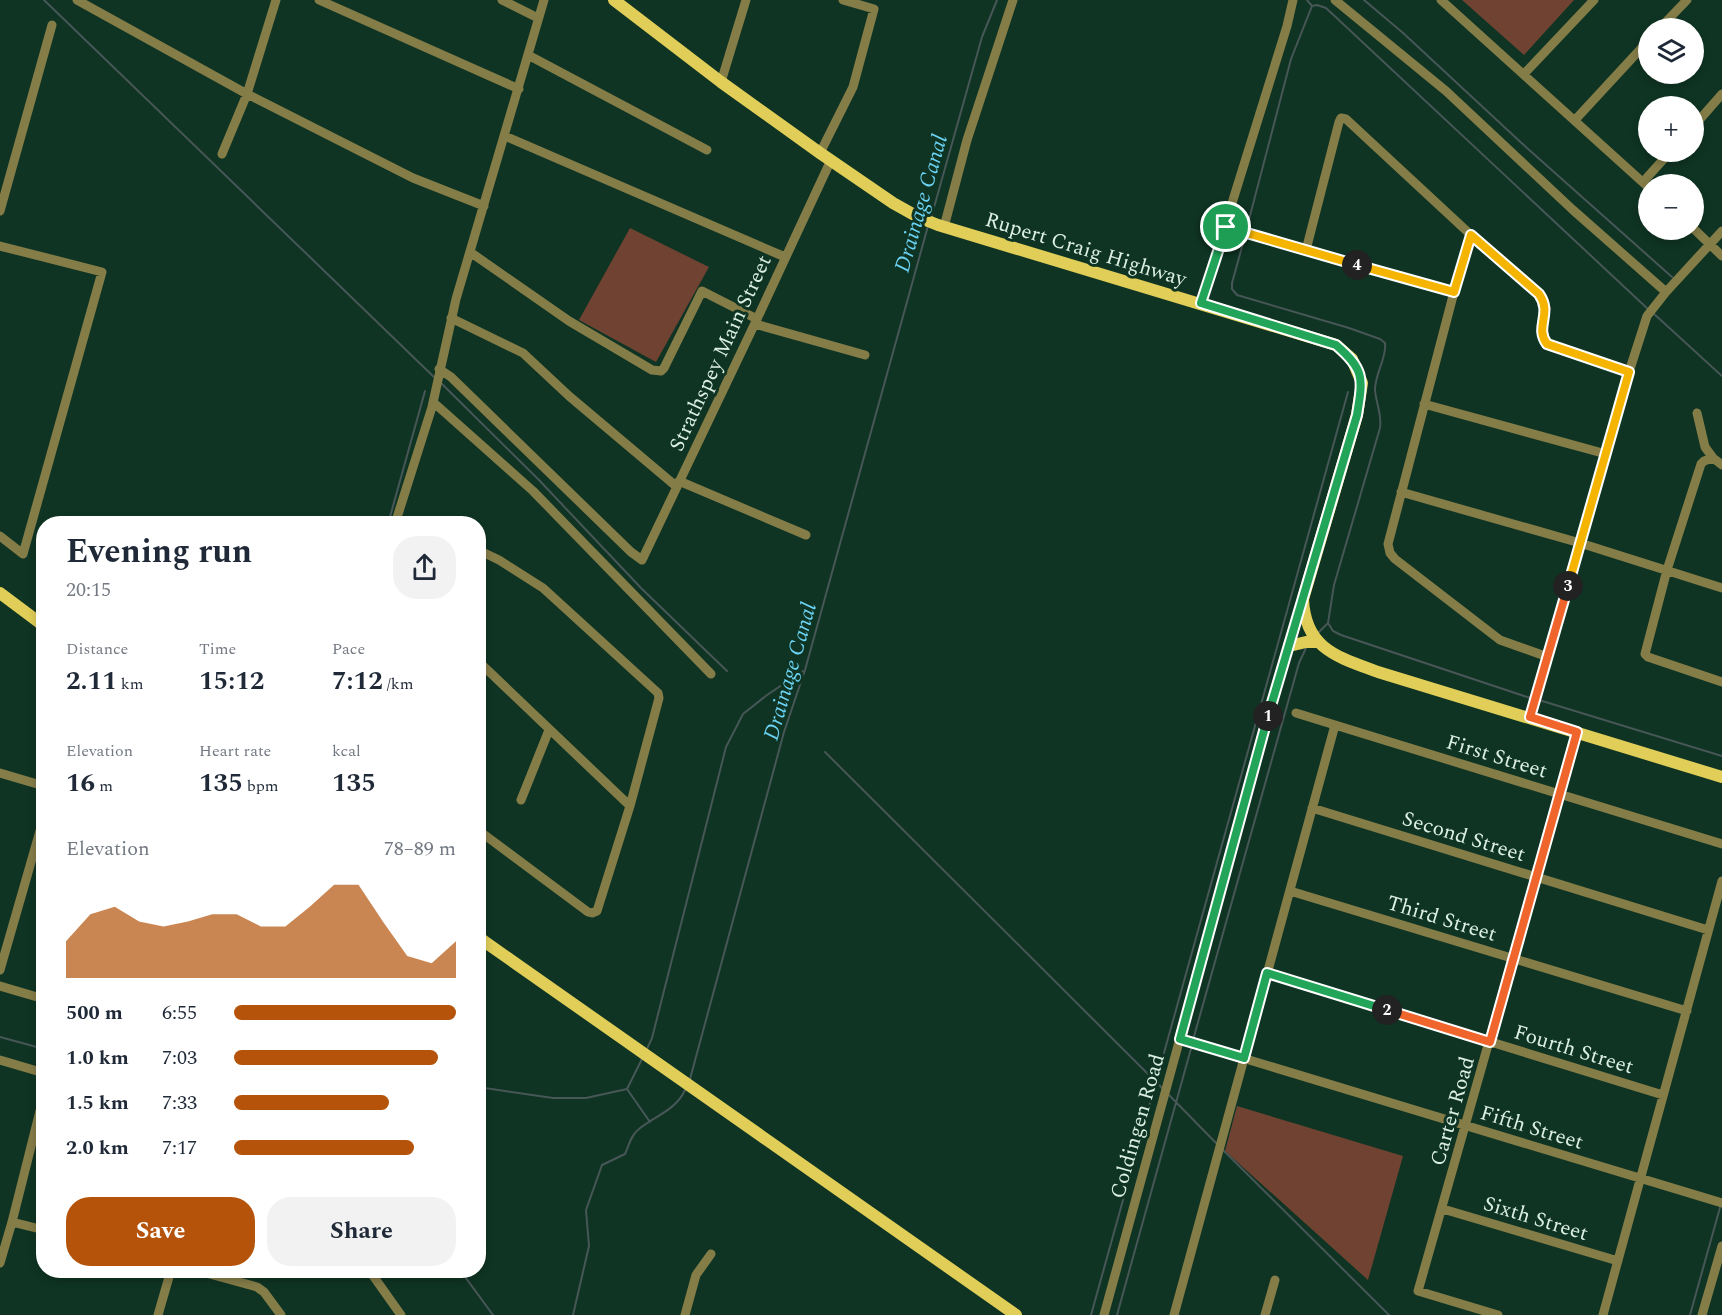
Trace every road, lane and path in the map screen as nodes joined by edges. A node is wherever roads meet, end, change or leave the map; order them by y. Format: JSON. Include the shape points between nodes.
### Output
{"nodes":[{"id":1,"x":77,"y":0,"type":"edge"},
{"id":2,"x":276,"y":0,"type":"edge"},
{"id":3,"x":319,"y":0,"type":"edge"},
{"id":4,"x":502,"y":0,"type":"edge"},
{"id":5,"x":544,"y":0,"type":"edge"},
{"id":6,"x":614,"y":0,"type":"edge"},
{"id":7,"x":746,"y":0,"type":"edge"},
{"id":8,"x":843,"y":0,"type":"edge"},
{"id":9,"x":1013,"y":0,"type":"edge"},
{"id":10,"x":1293,"y":0,"type":"edge"},
{"id":11,"x":1335,"y":0,"type":"edge"},
{"id":12,"x":1441,"y":0,"type":"edge"},
{"id":13,"x":1594,"y":0,"type":"edge"},
{"id":14,"x":1687,"y":0,"type":"edge"},
{"id":15,"x":538,"y":18,"type":"junction"},
{"id":16,"x":1670,"y":18,"type":"edge"},
{"id":17,"x":52,"y":25,"type":"dead end"},
{"id":18,"x":1638,"y":52,"type":"edge"},
{"id":19,"x":528,"y":55,"type":"junction"},
{"id":20,"x":1524,"y":74,"type":"junction"},
{"id":21,"x":721,"y":82,"type":"junction"},
{"id":22,"x":519,"y":89,"type":"junction"},
{"id":23,"x":247,"y":94,"type":"junction"},
{"id":24,"x":1722,"y":94,"type":"edge"},
{"id":25,"x":1704,"y":115,"type":"edge"},
{"id":26,"x":1575,"y":120,"type":"junction"},
{"id":27,"x":505,"y":136,"type":"junction"},
{"id":28,"x":707,"y":150,"type":"dead end"},
{"id":29,"x":222,"y":154,"type":"dead end"},
{"id":30,"x":825,"y":157,"type":"junction"},
{"id":31,"x":1638,"y":177,"type":"edge"},
{"id":32,"x":484,"y":206,"type":"junction"},
{"id":33,"x":0,"y":212,"type":"edge"},
{"id":34,"x":941,"y":226,"type":"junction"},
{"id":35,"x":1226,"y":227,"type":"junction"},
{"id":36,"x":1722,"y":231,"type":"edge"},
{"id":37,"x":1471,"y":235,"type":"junction"},
{"id":38,"x":1704,"y":239,"type":"edge"},
{"id":39,"x":1710,"y":245,"type":"junction"},
{"id":40,"x":0,"y":246,"type":"edge"},
{"id":41,"x":1306,"y":250,"type":"junction"},
{"id":42,"x":470,"y":252,"type":"junction"},
{"id":43,"x":785,"y":256,"type":"junction"},
{"id":44,"x":1722,"y":256,"type":"edge"},
{"id":45,"x":1454,"y":292,"type":"junction"},
{"id":46,"x":1666,"y":292,"type":"junction"},
{"id":47,"x":1201,"y":303,"type":"junction"},
{"id":48,"x":451,"y":318,"type":"junction"},
{"id":49,"x":756,"y":322,"type":"junction"},
{"id":50,"x":865,"y":355,"type":"dead end"},
{"id":51,"x":439,"y":369,"type":"junction"},
{"id":52,"x":1629,"y":372,"type":"junction"},
{"id":53,"x":433,"y":402,"type":"junction"},
{"id":54,"x":1424,"y":404,"type":"junction"},
{"id":55,"x":1697,"y":413,"type":"dead end"},
{"id":56,"x":1606,"y":454,"type":"junction"},
{"id":57,"x":1713,"y":458,"type":"junction"},
{"id":58,"x":1722,"y":465,"type":"edge"},
{"id":59,"x":678,"y":484,"type":"junction"},
{"id":60,"x":1401,"y":492,"type":"junction"},
{"id":61,"x":398,"y":516,"type":"edge"},
{"id":62,"x":806,"y":535,"type":"dead end"},
{"id":63,"x":0,"y":536,"type":"edge"},
{"id":64,"x":1580,"y":543,"type":"junction"},
{"id":65,"x":486,"y":554,"type":"edge"},
{"id":66,"x":1667,"y":570,"type":"junction"},
{"id":67,"x":1722,"y":588,"type":"edge"},
{"id":68,"x":0,"y":593,"type":"edge"},
{"id":69,"x":1303,"y":599,"type":"junction"},
{"id":70,"x":36,"y":620,"type":"edge"},
{"id":71,"x":1318,"y":642,"type":"junction"},
{"id":72,"x":1288,"y":646,"type":"junction"},
{"id":73,"x":1548,"y":657,"type":"junction"},
{"id":74,"x":486,"y":669,"type":"edge"},
{"id":75,"x":711,"y":674,"type":"dead end"},
{"id":76,"x":1722,"y":682,"type":"edge"},
{"id":77,"x":1296,"y":713,"type":"dead end"},
{"id":78,"x":1530,"y":717,"type":"junction"},
{"id":79,"x":1335,"y":725,"type":"junction"},
{"id":80,"x":549,"y":730,"type":"junction"},
{"id":81,"x":1577,"y":732,"type":"junction"},
{"id":82,"x":0,"y":772,"type":"edge"},
{"id":83,"x":1722,"y":777,"type":"edge"},
{"id":84,"x":36,"y":783,"type":"edge"},
{"id":85,"x":1560,"y":794,"type":"junction"},
{"id":86,"x":521,"y":800,"type":"dead end"},
{"id":87,"x":630,"y":806,"type":"junction"},
{"id":88,"x":1312,"y":808,"type":"junction"},
{"id":89,"x":486,"y":836,"type":"edge"},
{"id":90,"x":1722,"y":844,"type":"edge"},
{"id":91,"x":36,"y":861,"type":"edge"},
{"id":92,"x":1536,"y":877,"type":"junction"},
{"id":93,"x":1722,"y":881,"type":"edge"},
{"id":94,"x":1290,"y":891,"type":"junction"},
{"id":95,"x":1708,"y":930,"type":"junction"},
{"id":96,"x":486,"y":943,"type":"edge"},
{"id":97,"x":1514,"y":958,"type":"junction"},
{"id":98,"x":0,"y":969,"type":"edge"},
{"id":99,"x":1267,"y":973,"type":"junction"},
{"id":100,"x":0,"y":986,"type":"edge"},
{"id":101,"x":36,"y":997,"type":"edge"},
{"id":102,"x":1687,"y":1011,"type":"junction"},
{"id":103,"x":1187,"y":1041,"type":"junction"},
{"id":104,"x":1490,"y":1042,"type":"junction"},
{"id":105,"x":1244,"y":1058,"type":"junction"},
{"id":106,"x":0,"y":1060,"type":"edge"},
{"id":107,"x":36,"y":1071,"type":"edge"},
{"id":108,"x":1663,"y":1095,"type":"junction"},
{"id":109,"x":1466,"y":1126,"type":"junction"},
{"id":110,"x":36,"y":1127,"type":"edge"},
{"id":111,"x":1641,"y":1178,"type":"junction"},
{"id":112,"x":1722,"y":1203,"type":"edge"},
{"id":113,"x":1443,"y":1209,"type":"junction"},
{"id":114,"x":12,"y":1222,"type":"junction"},
{"id":115,"x":36,"y":1228,"type":"edge"},
{"id":116,"x":1722,"y":1246,"type":"edge"},
{"id":117,"x":711,"y":1254,"type":"dead end"},
{"id":118,"x":1618,"y":1261,"type":"junction"},
{"id":119,"x":0,"y":1263,"type":"edge"},
{"id":120,"x":169,"y":1278,"type":"edge"},
{"id":121,"x":224,"y":1278,"type":"edge"},
{"id":122,"x":375,"y":1278,"type":"edge"},
{"id":123,"x":1275,"y":1280,"type":"dead end"},
{"id":124,"x":158,"y":1315,"type":"edge"},
{"id":125,"x":281,"y":1315,"type":"edge"},
{"id":126,"x":401,"y":1315,"type":"edge"},
{"id":127,"x":685,"y":1315,"type":"edge"},
{"id":128,"x":1016,"y":1315,"type":"edge"},
{"id":129,"x":1104,"y":1315,"type":"edge"},
{"id":130,"x":1174,"y":1315,"type":"edge"},
{"id":131,"x":1265,"y":1315,"type":"edge"},
{"id":132,"x":1498,"y":1315,"type":"edge"},
{"id":133,"x":1603,"y":1315,"type":"edge"},
{"id":134,"x":1702,"y":1315,"type":"edge"}],
"edges":[{"from":1,"to":23,"type":"street"},
{"from":2,"to":23,"type":"street"},
{"from":3,"to":22,"type":"street"},
{"from":4,"to":15,"type":"street"},
{"from":5,"to":15,"type":"street"},
{"from":6,"to":21,"type":"main road","name":"Rupert Craig Highway"},
{"from":7,"to":21,"type":"street"},
{"from":8,"to":30,"type":"street","name":"Strathspey Main Street","via":[[874,9],[853,87]]},
{"from":9,"to":34,"type":"street"},
{"from":10,"to":35,"type":"street"},
{"from":11,"to":46,"type":"street","via":[[1446,91]]},
{"from":12,"to":20,"type":"street"},
{"from":13,"to":20,"type":"street"},
{"from":14,"to":16,"type":"street"},
{"from":15,"to":19,"type":"street"},
{"from":17,"to":33,"type":"street"},
{"from":18,"to":26,"type":"street"},
{"from":19,"to":22,"type":"street"},
{"from":19,"to":28,"type":"street"},
{"from":20,"to":26,"type":"street"},
{"from":21,"to":30,"type":"main road","name":"Rupert Craig Highway"},
{"from":22,"to":27,"type":"street"},
{"from":23,"to":29,"type":"street"},
{"from":23,"to":32,"type":"street","via":[[413,178]]},
{"from":24,"to":25,"type":"street"},
{"from":26,"to":31,"type":"street"},
{"from":27,"to":32,"type":"street"},
{"from":27,"to":43,"type":"street"},
{"from":30,"to":34,"type":"main road","name":"Rupert Craig Highway","via":[[893,203]]},
{"from":30,"to":43,"type":"street","name":"Strathspey Main Street"},
{"from":32,"to":42,"type":"street"},
{"from":34,"to":47,"type":"main road","name":"Rupert Craig Highway"},
{"from":35,"to":41,"type":"street"},
{"from":35,"to":47,"type":"street"},
{"from":36,"to":39,"type":"street"},
{"from":37,"to":41,"type":"street","via":[[1341,118]]},
{"from":37,"to":45,"type":"street"},
{"from":37,"to":52,"type":"street","via":[[1544,300],[1542,334],[1547,344]]},
{"from":38,"to":39,"type":"street"},
{"from":39,"to":44,"type":"street"},
{"from":39,"to":46,"type":"street"},
{"from":40,"to":63,"type":"street","via":[[102,272],[23,554]]},
{"from":41,"to":45,"type":"street"},
{"from":42,"to":48,"type":"street"},
{"from":42,"to":49,"type":"street","via":[[569,321],[652,370],[664,368],[702,291]]},
{"from":43,"to":49,"type":"street","name":"Strathspey Main Street"},
{"from":45,"to":54,"type":"street"},
{"from":46,"to":52,"type":"street","via":[[1647,316]]},
{"from":47,"to":69,"type":"main road","name":"Rupert Craig Highway","via":[[1336,345],[1359,371],[1362,383],[1357,415]]},
{"from":48,"to":51,"type":"street"},
{"from":48,"to":59,"type":"street","via":[[523,353],[568,396]]},
{"from":49,"to":50,"type":"street"},
{"from":49,"to":59,"type":"street","name":"Strathspey Main Street"},
{"from":51,"to":53,"type":"street"},
{"from":51,"to":59,"type":"street","name":"Strathspey Main Street","via":[[642,560]]},
{"from":52,"to":56,"type":"street"},
{"from":53,"to":61,"type":"street"},
{"from":53,"to":75,"type":"street","via":[[533,491]]},
{"from":54,"to":56,"type":"street"},
{"from":54,"to":60,"type":"street"},
{"from":55,"to":57,"type":"street","via":[[1705,447]]},
{"from":56,"to":64,"type":"street"},
{"from":57,"to":58,"type":"street"},
{"from":57,"to":66,"type":"street","via":[[1701,464]]},
{"from":59,"to":62,"type":"street"},
{"from":60,"to":64,"type":"street"},
{"from":60,"to":73,"type":"street","via":[[1388,544],[1395,559],[1500,640]]},
{"from":64,"to":66,"type":"street"},
{"from":64,"to":73,"type":"street"},
{"from":65,"to":87,"type":"street","via":[[543,588],[658,693]]},
{"from":66,"to":67,"type":"street"},
{"from":66,"to":76,"type":"street","via":[[1645,654]]},
{"from":68,"to":70,"type":"main road"},
{"from":69,"to":71,"type":"main road","via":[[1308,623]]},
{"from":69,"to":72,"type":"street","name":"Coldingen Road"},
{"from":71,"to":72,"type":"main road"},
{"from":71,"to":78,"type":"main road","via":[[1337,657],[1378,672]]},
{"from":72,"to":103,"type":"street","name":"Coldingen Road"},
{"from":73,"to":78,"type":"street"},
{"from":74,"to":80,"type":"street"},
{"from":77,"to":79,"type":"street","name":"First Street"},
{"from":78,"to":81,"type":"main road"},
{"from":79,"to":85,"type":"street","name":"First Street"},
{"from":79,"to":88,"type":"street"},
{"from":80,"to":86,"type":"street"},
{"from":80,"to":87,"type":"street"},
{"from":81,"to":83,"type":"main road"},
{"from":81,"to":85,"type":"street","name":"Carter Road"},
{"from":82,"to":84,"type":"street"},
{"from":85,"to":90,"type":"street","name":"First Street"},
{"from":85,"to":92,"type":"street","name":"Carter Road"},
{"from":87,"to":89,"type":"street","via":[[597,911],[592,913]]},
{"from":88,"to":92,"type":"street","name":"Second Street"},
{"from":88,"to":94,"type":"street"},
{"from":91,"to":98,"type":"street"},
{"from":92,"to":95,"type":"street","name":"Second Street"},
{"from":92,"to":97,"type":"street","name":"Carter Road"},
{"from":93,"to":95,"type":"street"},
{"from":94,"to":97,"type":"street","name":"Third Street"},
{"from":94,"to":99,"type":"street"},
{"from":95,"to":102,"type":"street"},
{"from":96,"to":128,"type":"main road"},
{"from":97,"to":102,"type":"street","name":"Third Street"},
{"from":97,"to":104,"type":"street","name":"Carter Road"},
{"from":99,"to":104,"type":"street","name":"Fourth Street"},
{"from":99,"to":105,"type":"street"},
{"from":100,"to":101,"type":"street"},
{"from":102,"to":108,"type":"street"},
{"from":103,"to":105,"type":"street","name":"Fifth Street"},
{"from":103,"to":129,"type":"street","name":"Coldingen Road"},
{"from":104,"to":108,"type":"street","name":"Fourth Street"},
{"from":104,"to":109,"type":"street","name":"Carter Road"},
{"from":105,"to":109,"type":"street","name":"Fifth Street"},
{"from":105,"to":130,"type":"street"},
{"from":106,"to":107,"type":"street"},
{"from":108,"to":111,"type":"street"},
{"from":109,"to":111,"type":"street","name":"Fifth Street"},
{"from":109,"to":113,"type":"street","name":"Carter Road"},
{"from":110,"to":114,"type":"street"},
{"from":111,"to":112,"type":"street","name":"Fifth Street"},
{"from":111,"to":118,"type":"street"},
{"from":113,"to":118,"type":"street","name":"Sixth Street"},
{"from":113,"to":132,"type":"street","name":"Carter Road","via":[[1418,1291]]},
{"from":114,"to":115,"type":"street"},
{"from":114,"to":119,"type":"street"},
{"from":116,"to":134,"type":"street"},
{"from":117,"to":127,"type":"street","via":[[696,1275]]},
{"from":118,"to":133,"type":"street"},
{"from":120,"to":124,"type":"street"},
{"from":121,"to":125,"type":"street","via":[[257,1287]]},
{"from":122,"to":126,"type":"street"},
{"from":123,"to":131,"type":"street"}]}
